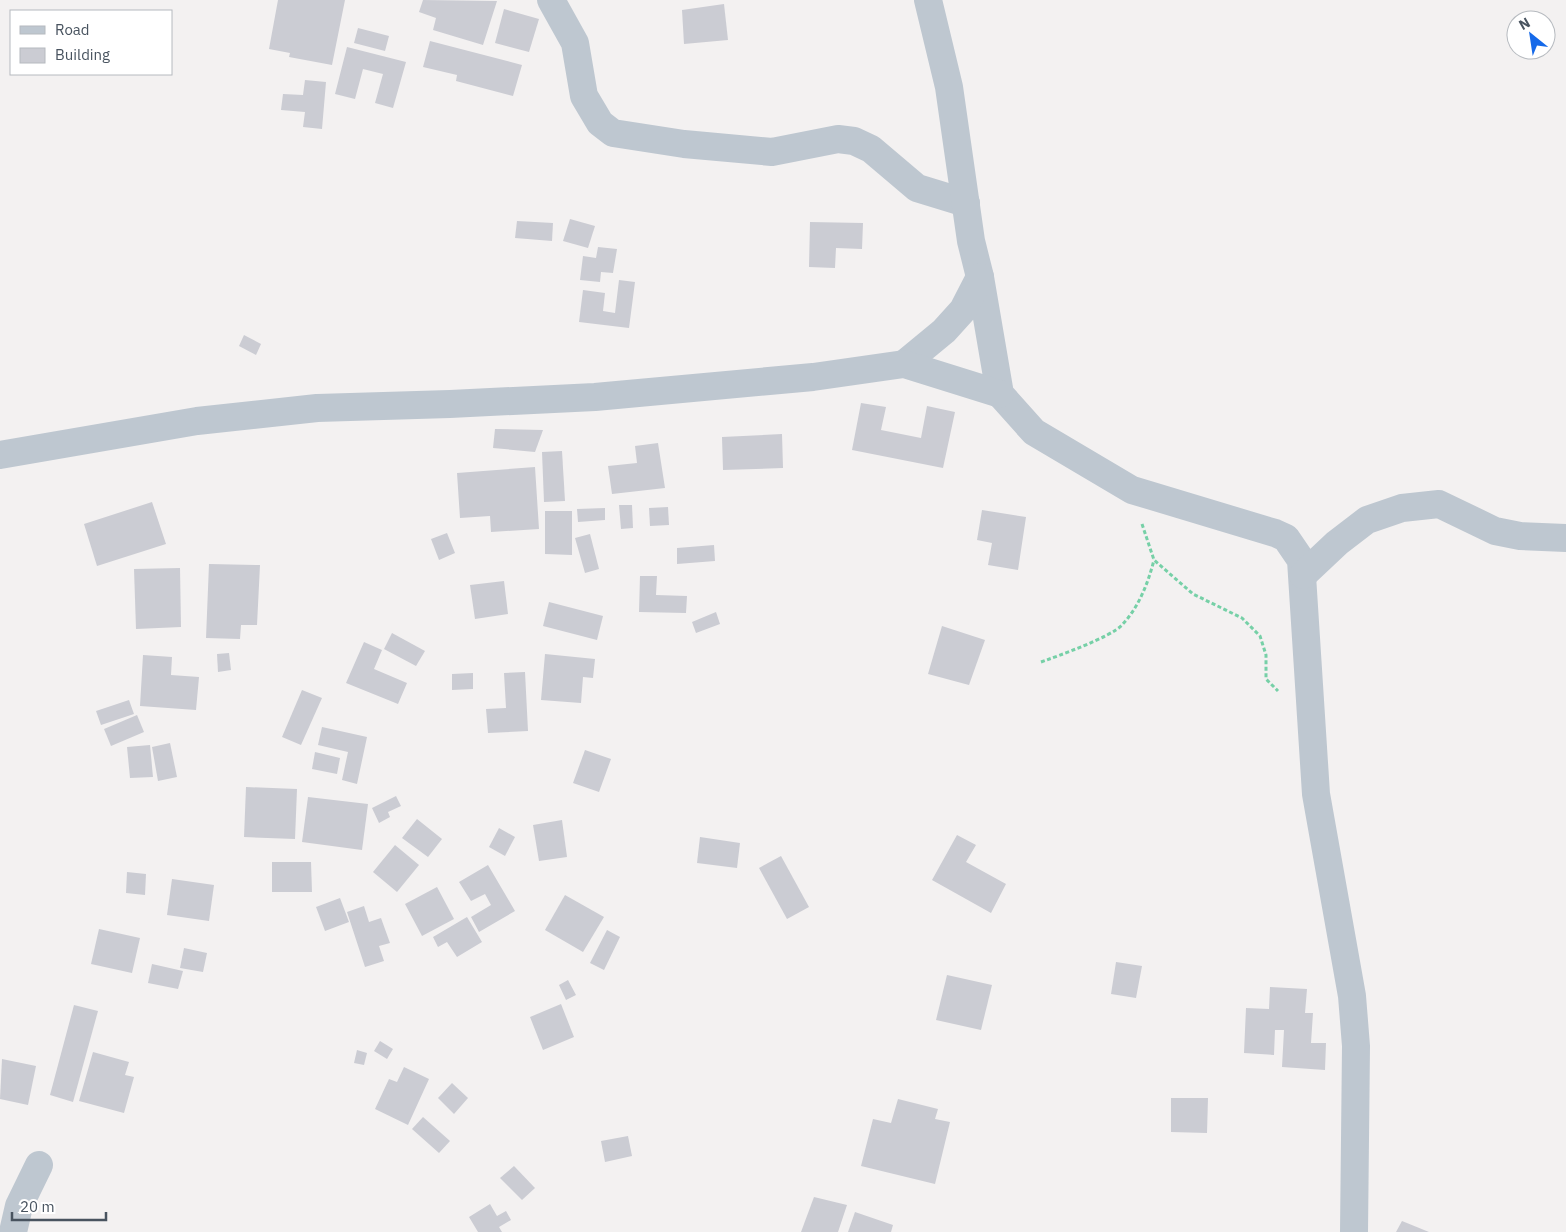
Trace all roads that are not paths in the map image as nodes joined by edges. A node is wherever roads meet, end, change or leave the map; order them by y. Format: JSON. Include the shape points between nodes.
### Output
{"nodes":[{"id":1,"x":551,"y":0,"type":"edge"},
{"id":2,"x":928,"y":0,"type":"edge"},
{"id":3,"x":966,"y":203,"type":"junction"},
{"id":4,"x":980,"y":278,"type":"junction"},
{"id":5,"x":904,"y":364,"type":"junction"},
{"id":6,"x":1000,"y":394,"type":"junction"},
{"id":7,"x":0,"y":455,"type":"edge"},
{"id":8,"x":1566,"y":538,"type":"edge"},
{"id":9,"x":1302,"y":575,"type":"junction"},
{"id":10,"x":39,"y":1165,"type":"dead end"},
{"id":11,"x":13,"y":1232,"type":"edge"},
{"id":12,"x":1354,"y":1232,"type":"edge"}],
"edges":[{"from":1,"to":3,"type":"street","via":[[576,43],[584,96],[600,123],[613,133],[772,152],[838,139],[854,141],[871,149],[917,188]]},
{"from":2,"to":3,"type":"street","via":[[949,86]]},
{"from":3,"to":4,"type":"street"},
{"from":4,"to":5,"type":"street","via":[[963,310],[944,331]]},
{"from":4,"to":6,"type":"street"},
{"from":5,"to":6,"type":"street"},
{"from":5,"to":7,"type":"street","via":[[813,377],[595,397],[316,408],[197,421]]},
{"from":6,"to":9,"type":"street","via":[[1034,432],[1132,490],[1286,538],[1301,560]]},
{"from":8,"to":9,"type":"street","via":[[1520,536],[1495,531],[1439,504],[1402,508],[1367,520]]},
{"from":9,"to":12,"type":"street","via":[[1316,794],[1352,996],[1356,1046]]},
{"from":10,"to":11,"type":"street","via":[[19,1206]]}]}
